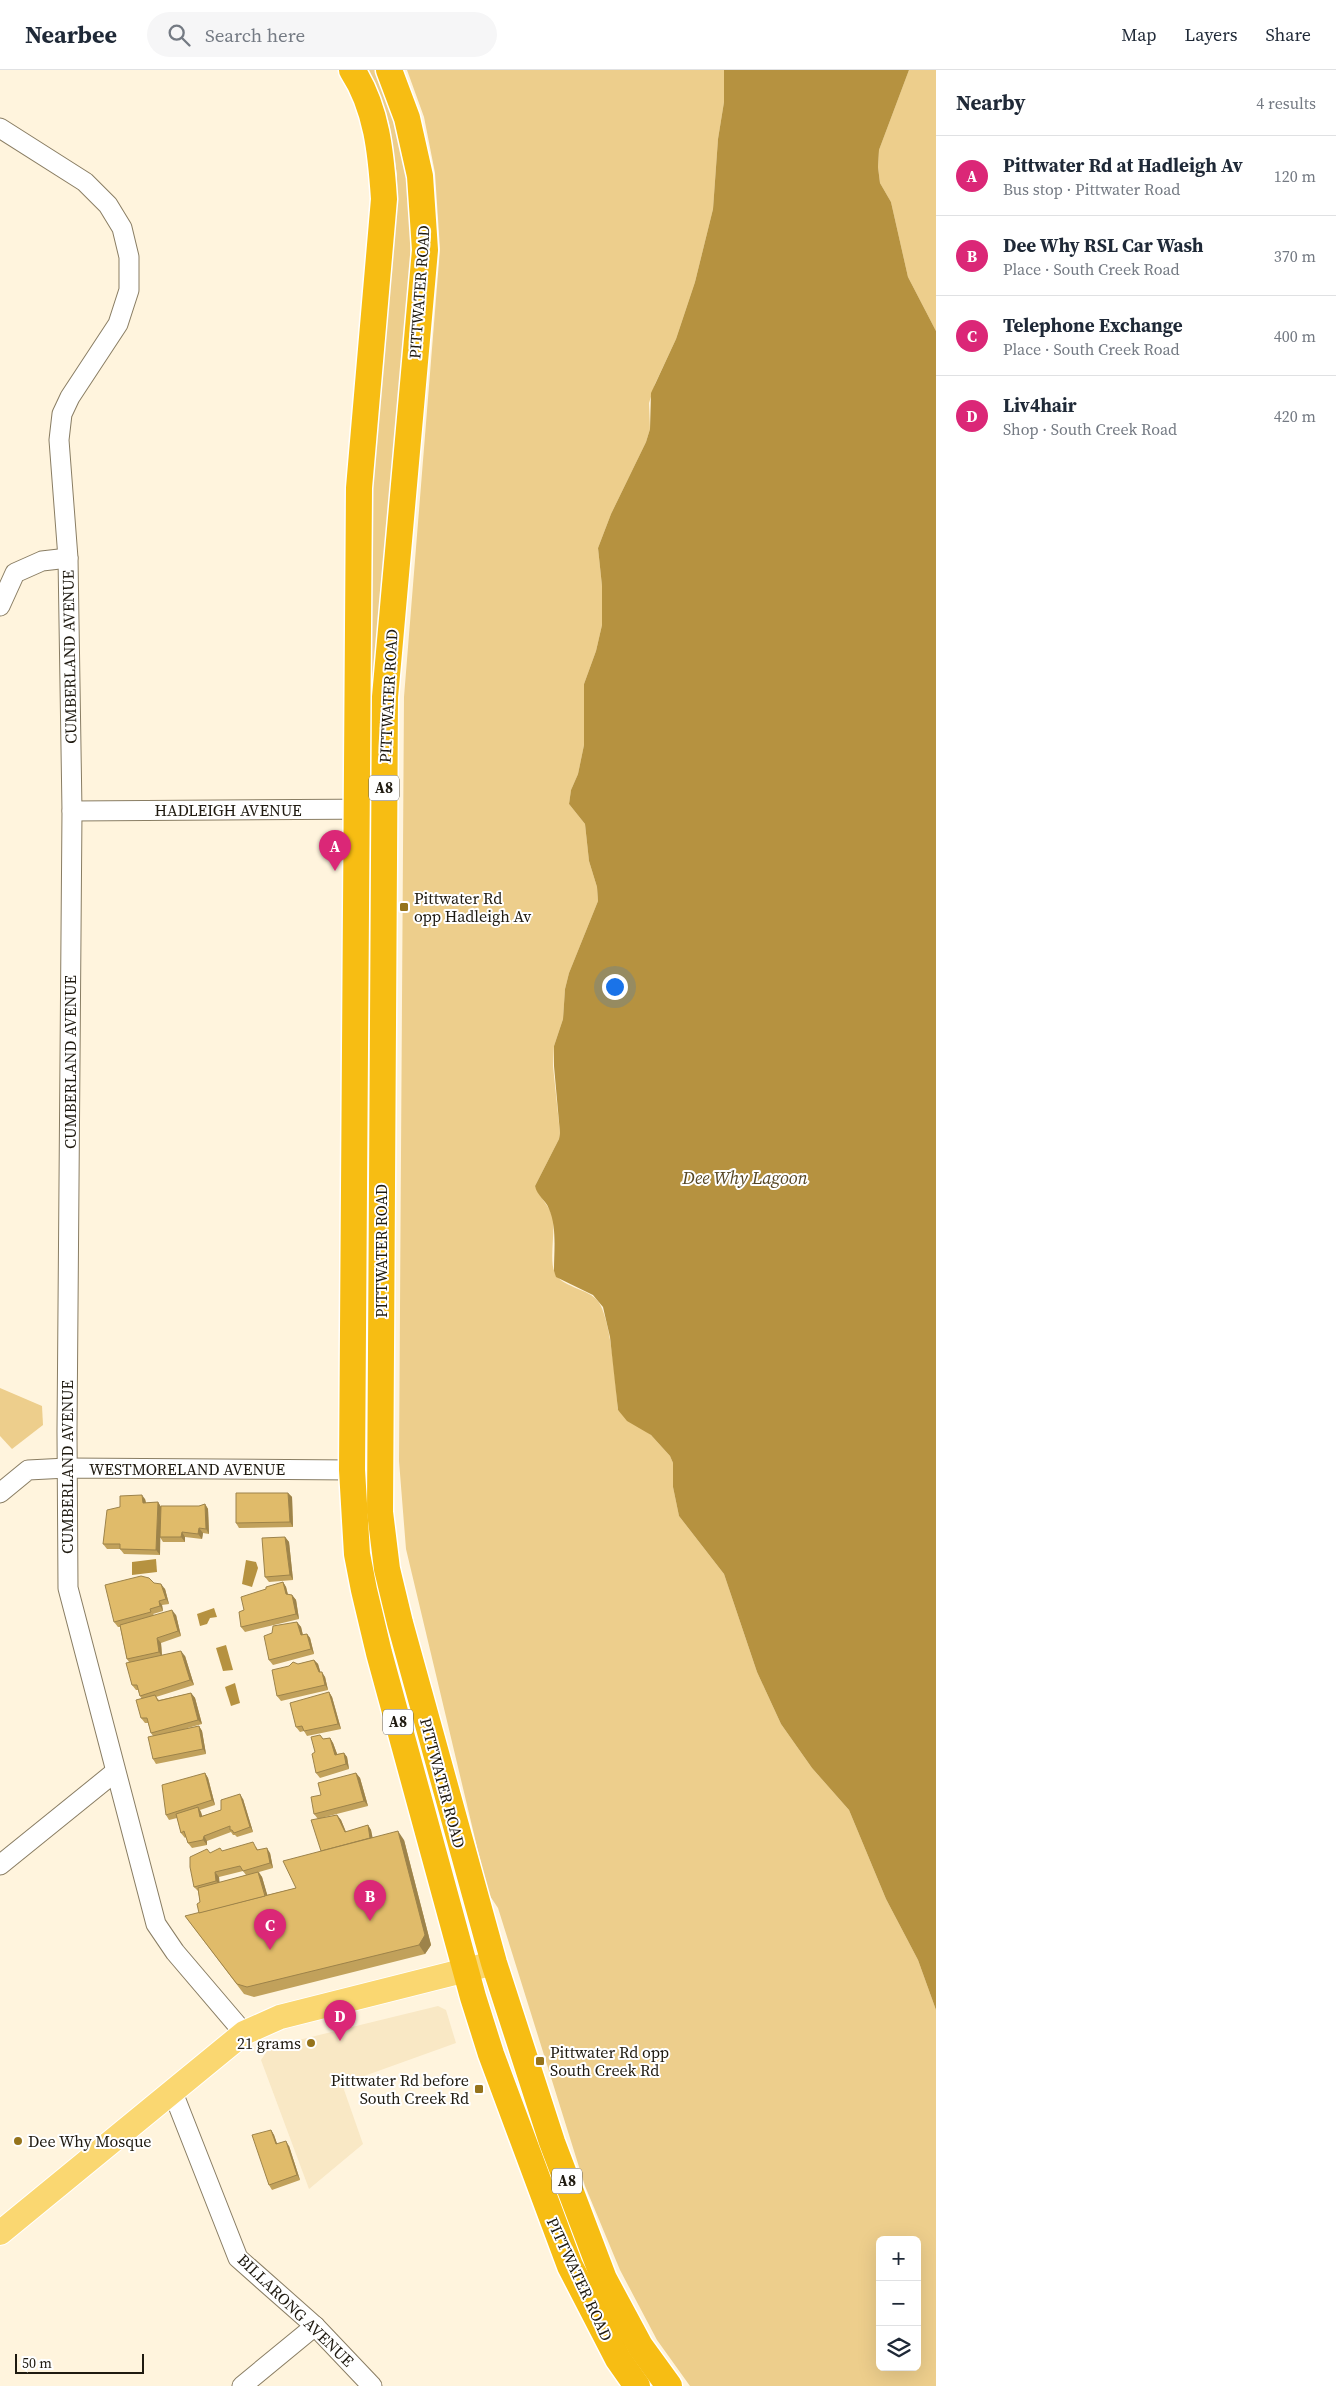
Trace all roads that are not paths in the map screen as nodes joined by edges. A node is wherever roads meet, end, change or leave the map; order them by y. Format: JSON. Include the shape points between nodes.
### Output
{"nodes":[{"id":1,"x":352,"y":70,"type":"edge"},
{"id":2,"x":389,"y":70,"type":"edge"},
{"id":3,"x":0,"y":128,"type":"edge"},
{"id":4,"x":68,"y":558,"type":"junction"},
{"id":5,"x":0,"y":606,"type":"edge"},
{"id":6,"x":383,"y":809,"type":"junction"},
{"id":7,"x":72,"y":810,"type":"junction"},
{"id":8,"x":357,"y":810,"type":"junction"},
{"id":9,"x":67,"y":1468,"type":"junction"},
{"id":10,"x":352,"y":1470,"type":"junction"},
{"id":11,"x":0,"y":1493,"type":"edge"},
{"id":12,"x":115,"y":1772,"type":"junction"},
{"id":13,"x":0,"y":1865,"type":"edge"},
{"id":14,"x":494,"y":1964,"type":"junction"},
{"id":15,"x":465,"y":1971,"type":"junction"},
{"id":16,"x":244,"y":2033,"type":"junction"},
{"id":17,"x":172,"y":2090,"type":"junction"},
{"id":18,"x":0,"y":2233,"type":"edge"},
{"id":19,"x":315,"y":2326,"type":"junction"},
{"id":20,"x":242,"y":2386,"type":"edge"},
{"id":21,"x":372,"y":2386,"type":"edge"},
{"id":22,"x":637,"y":2386,"type":"edge"},
{"id":23,"x":669,"y":2386,"type":"edge"}],
"edges":[{"from":1,"to":8,"type":"highway","name":"PITTWATER ROAD","number":"A8","via":[[371,111],[381,152],[384,198],[359,488]]},
{"from":2,"to":6,"type":"highway","name":"PITTWATER ROAD","number":"A8","via":[[407,118],[420,176],[425,250],[385,697]]},
{"from":3,"to":4,"type":"street","name":"CUMBERLAND AVENUE","via":[[85,182],[108,205],[122,228],[129,257],[129,290],[118,324],[62,414],[59,440]]},
{"from":4,"to":5,"type":"street","via":[[42,561],[16,573]]},
{"from":4,"to":7,"type":"street","name":"CUMBERLAND AVENUE"},
{"from":6,"to":8,"type":"street","name":"HADLEIGH AVENUE"},
{"from":6,"to":14,"type":"highway","name":"PITTWATER ROAD","number":"A8","via":[[380,1512],[387,1569],[400,1623]]},
{"from":7,"to":8,"type":"street","name":"HADLEIGH AVENUE"},
{"from":7,"to":9,"type":"street","name":"CUMBERLAND AVENUE"},
{"from":8,"to":10,"type":"highway","name":"PITTWATER ROAD","number":"A8"},
{"from":9,"to":10,"type":"street","name":"WESTMORELAND AVENUE"},
{"from":9,"to":11,"type":"street","name":"WESTMORELAND AVENUE","via":[[28,1470]]},
{"from":9,"to":12,"type":"street","name":"CUMBERLAND AVENUE","via":[[68,1588]]},
{"from":10,"to":15,"type":"highway","name":"PITTWATER ROAD","number":"A8","via":[[356,1545],[364,1590]]},
{"from":12,"to":13,"type":"street"},
{"from":12,"to":16,"type":"street","name":"CUMBERLAND AVENUE","via":[[156,1924],[175,1952]]},
{"from":14,"to":15,"type":"main road"},
{"from":14,"to":23,"type":"highway","name":"PITTWATER ROAD","number":"A8","via":[[552,2142],[604,2278],[640,2346]]},
{"from":15,"to":16,"type":"main road","via":[[280,2018]]},
{"from":15,"to":22,"type":"highway","name":"PITTWATER ROAD","number":"A8","via":[[491,2054],[570,2266],[618,2359]]},
{"from":16,"to":17,"type":"main road"},
{"from":17,"to":18,"type":"main road"},
{"from":17,"to":19,"type":"street","name":"BILLARONG AVENUE","via":[[238,2258]]},
{"from":19,"to":20,"type":"street"},
{"from":19,"to":21,"type":"street","name":"BILLARONG AVENUE"}]}
